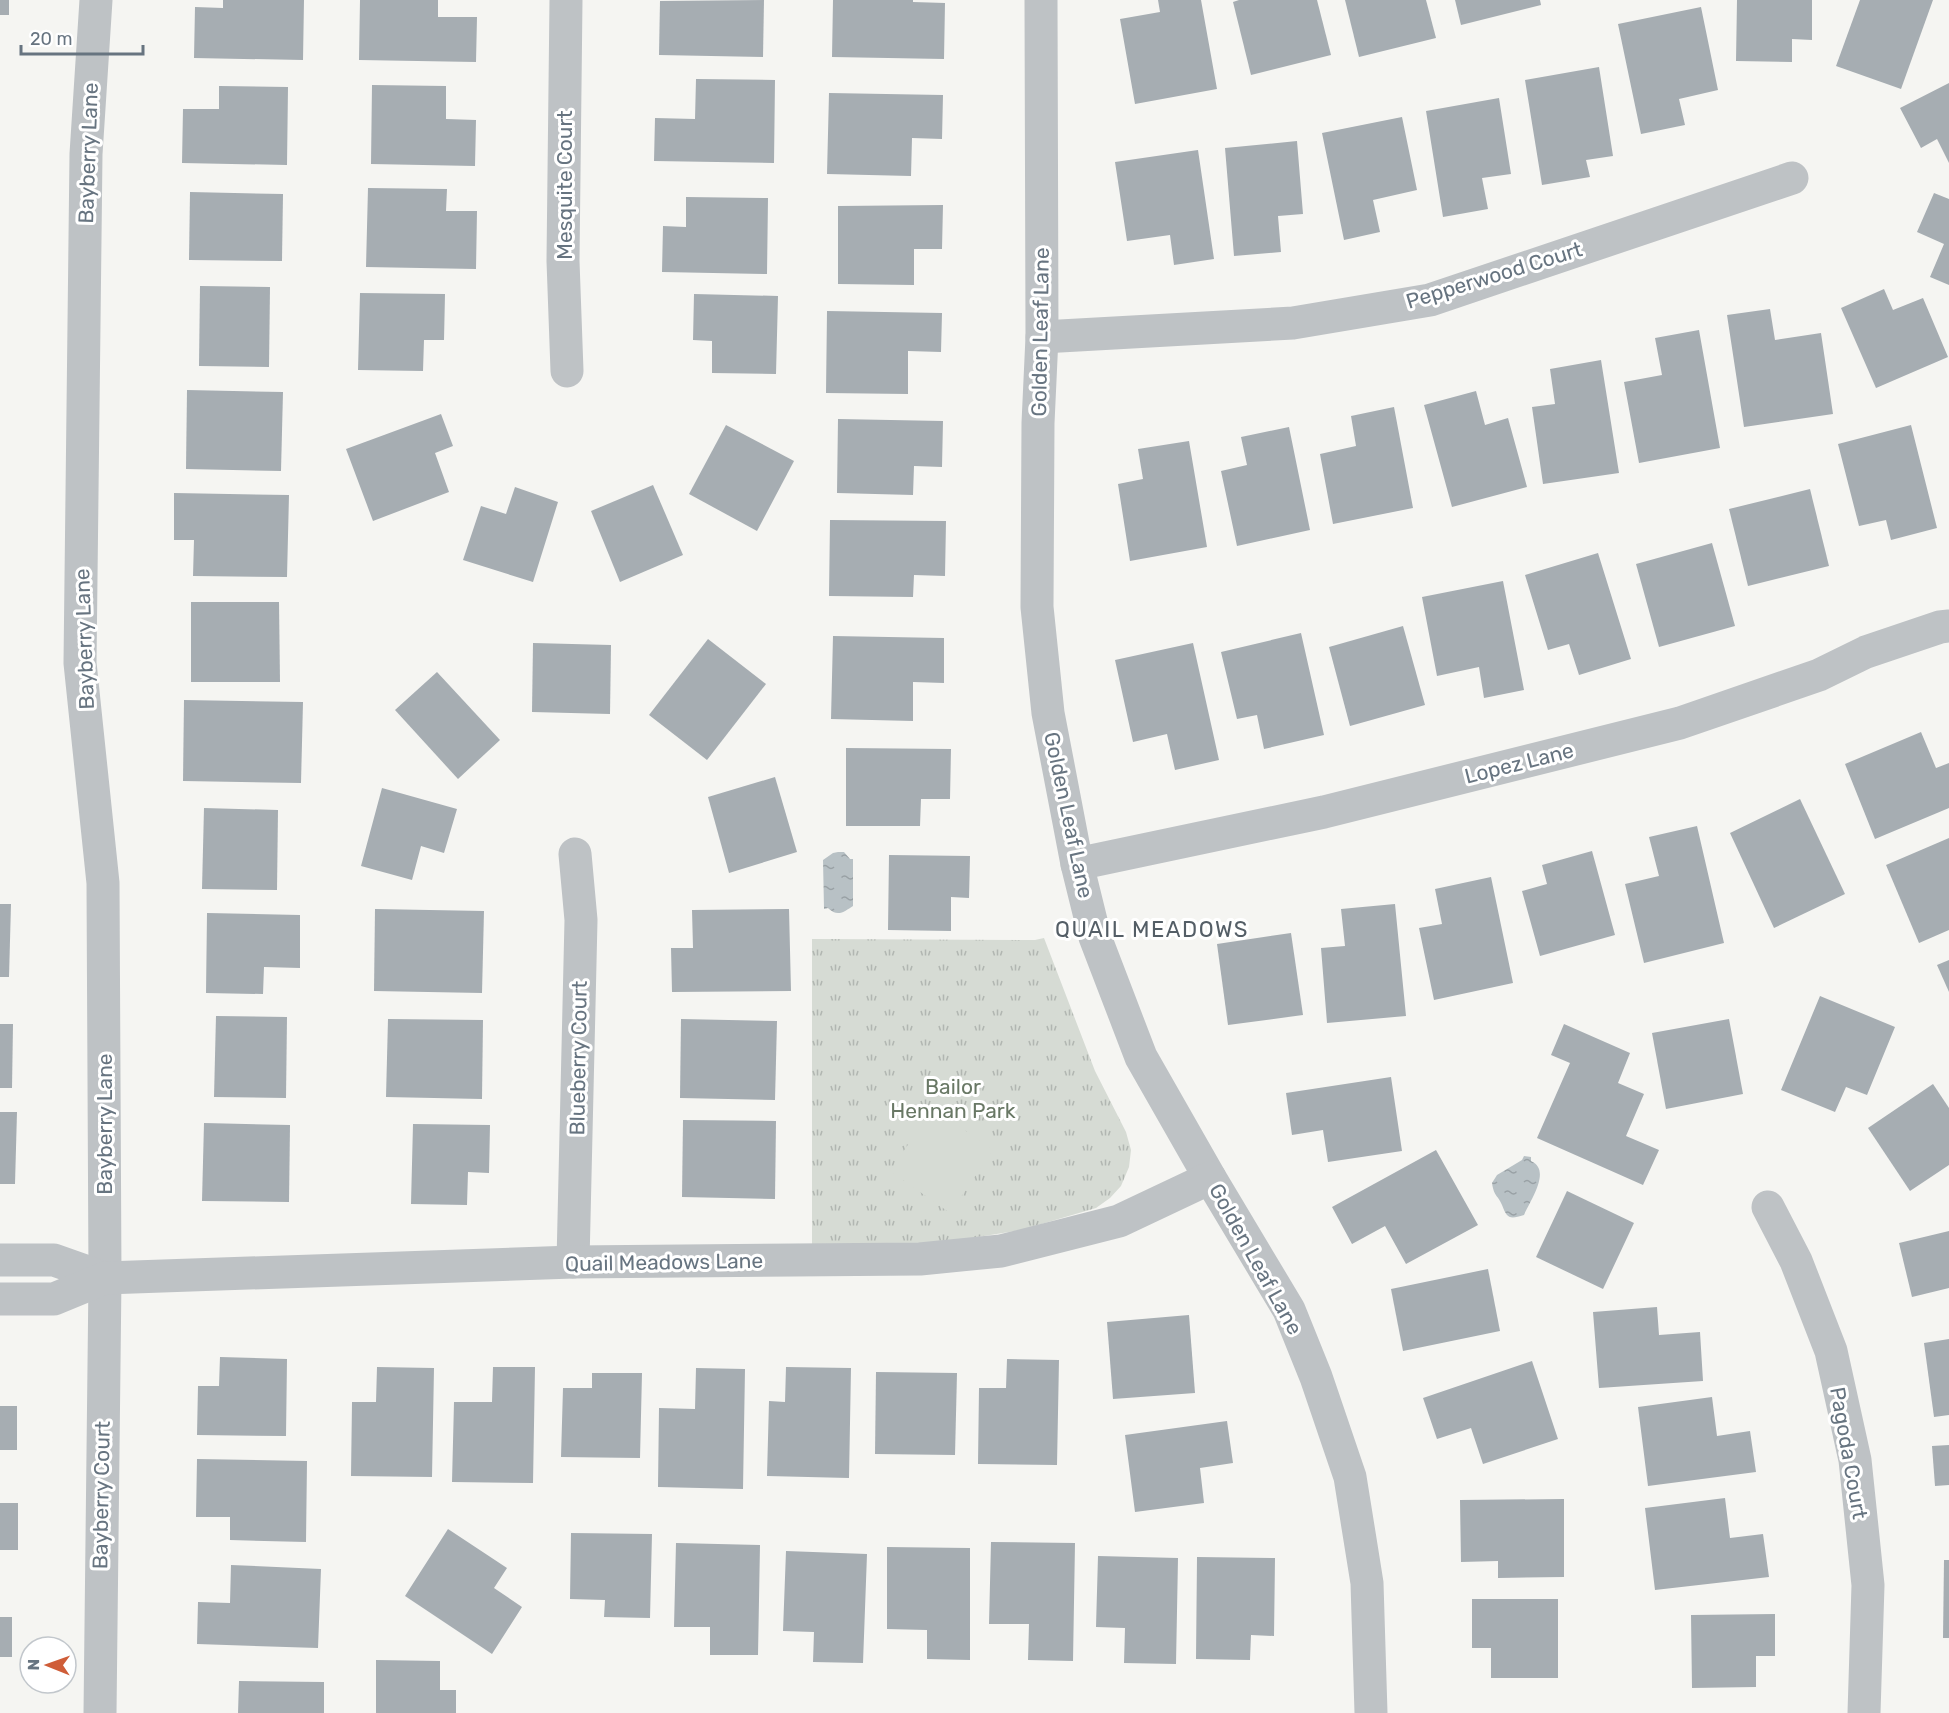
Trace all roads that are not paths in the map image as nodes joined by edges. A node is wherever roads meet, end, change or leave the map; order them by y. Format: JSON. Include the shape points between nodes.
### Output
{"nodes":[{"id":1,"x":96,"y":0,"type":"edge"},
{"id":2,"x":566,"y":0,"type":"edge"},
{"id":3,"x":1041,"y":0,"type":"edge"},
{"id":4,"x":1792,"y":178,"type":"dead end"},
{"id":5,"x":1042,"y":337,"type":"junction"},
{"id":6,"x":567,"y":371,"type":"dead end"},
{"id":7,"x":1949,"y":626,"type":"edge"},
{"id":8,"x":575,"y":854,"type":"dead end"},
{"id":9,"x":1077,"y":864,"type":"junction"},
{"id":10,"x":1210,"y":1178,"type":"junction"},
{"id":11,"x":1768,"y":1207,"type":"dead end"},
{"id":12,"x":0,"y":1260,"type":"edge"},
{"id":13,"x":573,"y":1262,"type":"junction"},
{"id":14,"x":105,"y":1278,"type":"junction"},
{"id":15,"x":0,"y":1299,"type":"edge"},
{"id":16,"x":99,"y":1713,"type":"edge"},
{"id":17,"x":1371,"y":1713,"type":"edge"},
{"id":18,"x":1864,"y":1713,"type":"edge"}],
"edges":[{"from":1,"to":14,"type":"street","name":"Bayberry Lane","via":[[86,154],[80,663],[103,883]]},
{"from":2,"to":6,"type":"street","name":"Mesquite Court","via":[[563,261]]},
{"from":3,"to":5,"type":"street","name":"Golden Leaf Lane"},
{"from":4,"to":5,"type":"street","name":"Pepperwood Court","via":[[1430,300],[1293,323]]},
{"from":5,"to":9,"type":"street","name":"Golden Leaf Lane","via":[[1037,607],[1048,713]]},
{"from":7,"to":9,"type":"street","name":"Lopez Lane","via":[[1866,652],[1820,675],[1680,723],[1324,812]]},
{"from":8,"to":13,"type":"street","name":"Blueberry Court","via":[[581,920]]},
{"from":9,"to":10,"type":"street","name":"Golden Leaf Lane","via":[[1095,937],[1141,1057]]},
{"from":10,"to":13,"type":"street","name":"Quail Meadows Lane","via":[[1119,1221],[1001,1251],[920,1259]]},
{"from":10,"to":17,"type":"street","name":"Golden Leaf Lane","via":[[1289,1310],[1350,1477],[1367,1583]]},
{"from":11,"to":18,"type":"street","name":"Pagoda Court","via":[[1796,1261],[1831,1351],[1855,1460],[1868,1585]]},
{"from":12,"to":14,"type":"street","name":"Quail Meadows Lane","via":[[54,1260]]},
{"from":13,"to":14,"type":"street","name":"Quail Meadows Lane"},
{"from":14,"to":15,"type":"street","name":"Quail Meadows Lane","via":[[54,1299]]},
{"from":14,"to":16,"type":"street","name":"Bayberry Court"}]}
